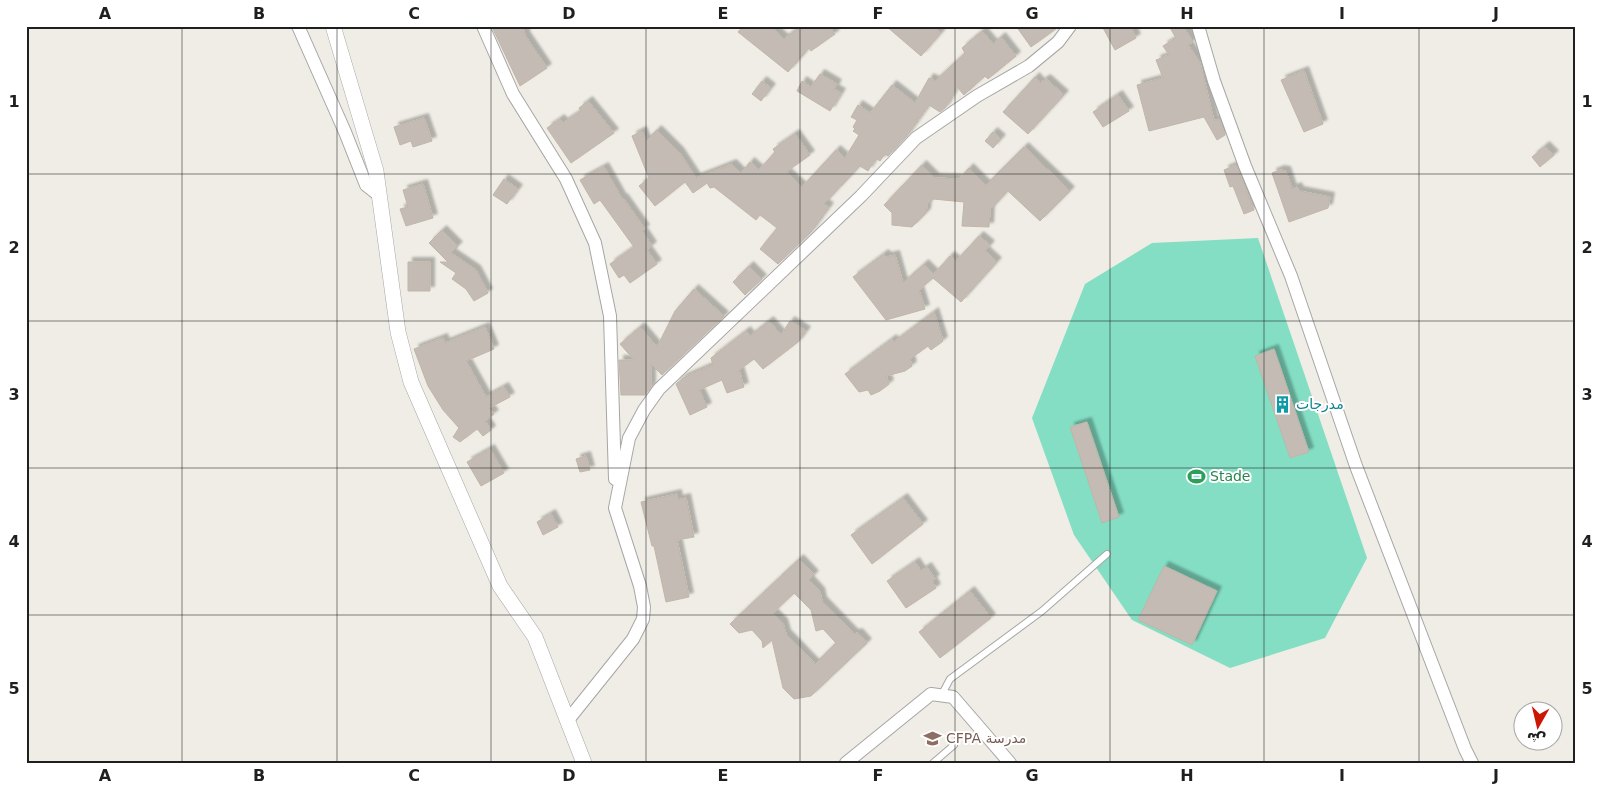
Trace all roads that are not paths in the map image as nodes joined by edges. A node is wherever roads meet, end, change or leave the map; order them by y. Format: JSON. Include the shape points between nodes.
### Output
{"nodes":[{"id":1,"x":298,"y":26,"type":"edge"},
{"id":2,"x":333,"y":26,"type":"edge"},
{"id":3,"x":483,"y":26,"type":"edge"},
{"id":4,"x":1070,"y":26,"type":"edge"},
{"id":5,"x":1198,"y":26,"type":"edge"},
{"id":6,"x":380,"y":196,"type":"junction"},
{"id":7,"x":615,"y":508,"type":"junction"},
{"id":8,"x":1107,"y":554,"type":"dead end"},
{"id":9,"x":942,"y":694,"type":"junction"},
{"id":10,"x":568,"y":720,"type":"junction"},
{"id":11,"x":954,"y":745,"type":"dead end"},
{"id":12,"x":584,"y":763,"type":"edge"},
{"id":13,"x":846,"y":763,"type":"edge"},
{"id":14,"x":933,"y":763,"type":"edge"},
{"id":15,"x":1010,"y":763,"type":"edge"},
{"id":16,"x":1472,"y":763,"type":"edge"}],
"edges":[{"from":1,"to":6,"type":"street","via":[[366,185]]},
{"from":2,"to":6,"type":"street","via":[[376,171]]},
{"from":3,"to":7,"type":"street","via":[[512,94],[566,179],[595,243],[610,316]]},
{"from":4,"to":7,"type":"street","via":[[1058,42],[1029,66],[977,96],[916,138],[659,389],[630,438]]},
{"from":5,"to":16,"type":"street","via":[[1214,81],[1291,276],[1356,466]]},
{"from":6,"to":10,"type":"street","via":[[398,332],[411,382],[500,586],[535,637]]},
{"from":7,"to":10,"type":"street","via":[[640,586],[643,619],[633,639]]},
{"from":8,"to":9,"type":"lane","via":[[1042,611],[950,679]]},
{"from":9,"to":13,"type":"street","via":[[931,694]]},
{"from":9,"to":15,"type":"street","via":[[953,697]]},
{"from":10,"to":12,"type":"street"},
{"from":11,"to":14,"type":"lane"}]}
